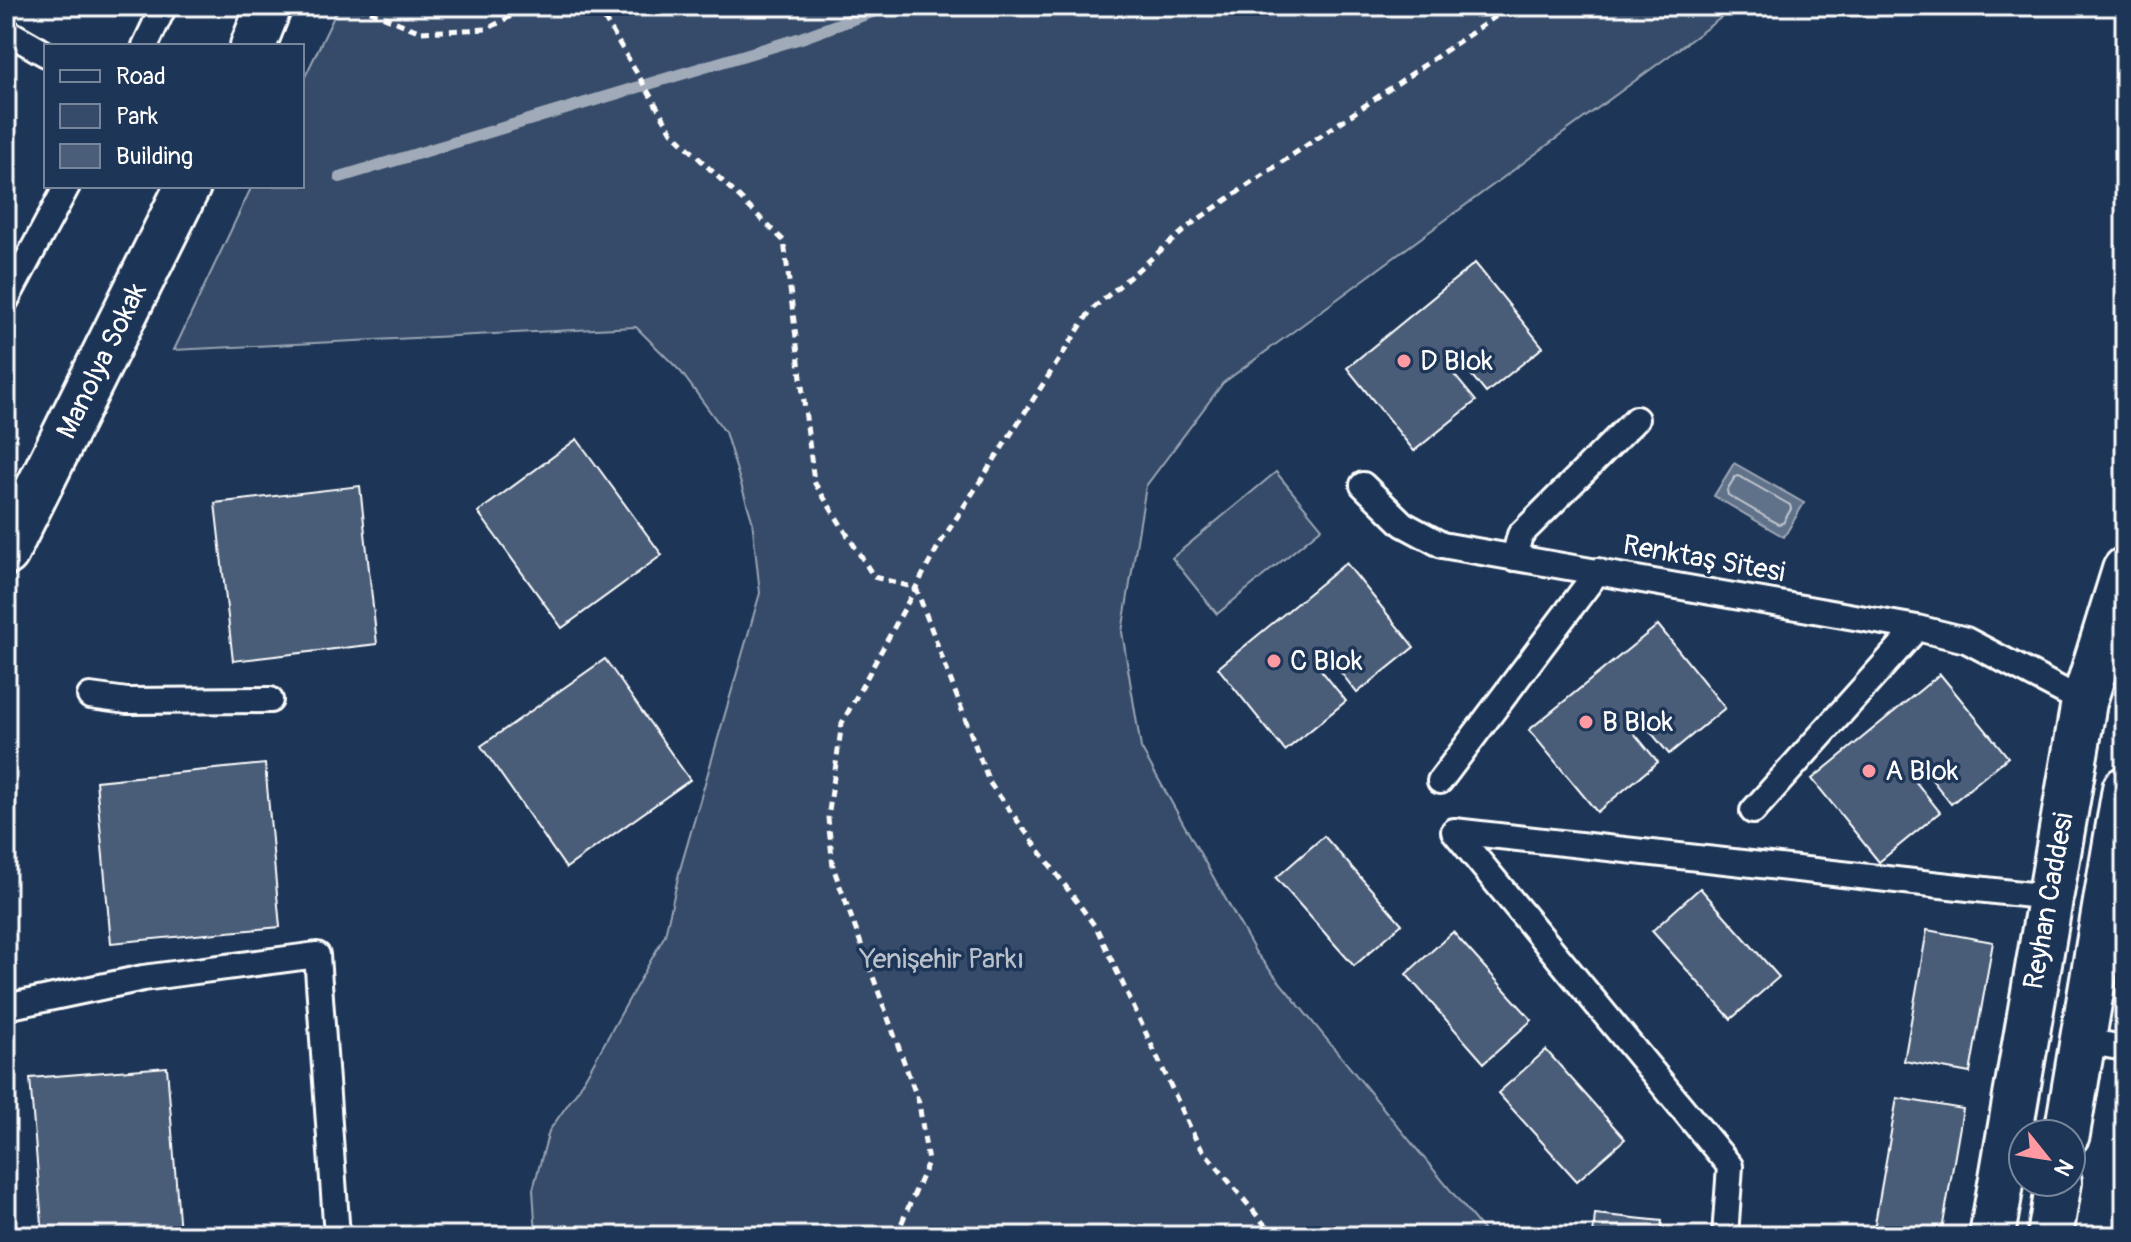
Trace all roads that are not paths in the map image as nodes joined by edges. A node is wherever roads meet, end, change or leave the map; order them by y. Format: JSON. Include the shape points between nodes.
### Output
{"nodes":[{"id":1,"x":164,"y":6,"type":"edge"},
{"id":2,"x":269,"y":6,"type":"edge"},
{"id":3,"x":6,"y":31,"type":"edge"},
{"id":4,"x":146,"y":44,"type":"edge"},
{"id":5,"x":254,"y":44,"type":"edge"},
{"id":6,"x":44,"y":53,"type":"edge"},
{"id":7,"x":66,"y":188,"type":"edge"},
{"id":8,"x":187,"y":188,"type":"edge"},
{"id":9,"x":6,"y":300,"type":"edge"},
{"id":10,"x":1636,"y":419,"type":"dead end"},
{"id":11,"x":1363,"y":485,"type":"dead end"},
{"id":12,"x":9,"y":545,"type":"edge"},
{"id":13,"x":1514,"y":558,"type":"junction"},
{"id":14,"x":2125,"y":570,"type":"edge"},
{"id":15,"x":1598,"y":571,"type":"junction"},
{"id":16,"x":1917,"y":628,"type":"junction"},
{"id":17,"x":90,"y":696,"type":"dead end"},
{"id":18,"x":270,"y":700,"type":"dead end"},
{"id":19,"x":2084,"y":702,"type":"junction"},
{"id":20,"x":1440,"y":781,"type":"dead end"},
{"id":21,"x":2125,"y":789,"type":"edge"},
{"id":22,"x":1753,"y":811,"type":"dead end"},
{"id":23,"x":2049,"y":897,"type":"junction"},
{"id":24,"x":6,"y":1007,"type":"edge"},
{"id":25,"x":2026,"y":1029,"type":"junction"},
{"id":26,"x":2083,"y":1041,"type":"junction"},
{"id":27,"x":2125,"y":1048,"type":"edge"},
{"id":28,"x":2070,"y":1118,"type":"edge"},
{"id":29,"x":2056,"y":1198,"type":"edge"},
{"id":30,"x":337,"y":1236,"type":"edge"},
{"id":31,"x":1725,"y":1236,"type":"edge"},
{"id":32,"x":1992,"y":1236,"type":"edge"},
{"id":33,"x":2050,"y":1236,"type":"edge"}],
"edges":[{"from":1,"to":4,"type":"lane"},
{"from":2,"to":5,"type":"main road"},
{"from":3,"to":6,"type":"lane"},
{"from":7,"to":9,"type":"lane"},
{"from":8,"to":12,"type":"main road","name":"Manolya Sokak"},
{"from":10,"to":13,"type":"lane","via":[[1520,535]]},
{"from":11,"to":13,"type":"lane","via":[[1424,537]]},
{"from":13,"to":15,"type":"lane"},
{"from":14,"to":19,"type":"main road","name":"Reyhan Caddesi"},
{"from":15,"to":16,"type":"lane","name":"Renktaş Sitesi"},
{"from":15,"to":20,"type":"lane","name":"Renktaş Sitesi"},
{"from":16,"to":19,"type":"lane","name":"Renktaş Sitesi","via":[[1966,640]]},
{"from":16,"to":22,"type":"lane"},
{"from":17,"to":18,"type":"lane","via":[[127,701]]},
{"from":19,"to":23,"type":"main road","name":"Reyhan Caddesi"},
{"from":21,"to":26,"type":"main road","name":"Reyhan Caddesi"},
{"from":23,"to":25,"type":"main road","name":"Reyhan Caddesi"},
{"from":23,"to":31,"type":"lane","via":[[1454,831],[1730,1166]]},
{"from":24,"to":30,"type":"lane","via":[[143,978],[317,955]]},
{"from":25,"to":26,"type":"main road"},
{"from":25,"to":32,"type":"main road","name":"Reyhan Caddesi"},
{"from":26,"to":27,"type":"lane"},
{"from":26,"to":28,"type":"main road","name":"Reyhan Caddesi"},
{"from":29,"to":33,"type":"main road"}]}
